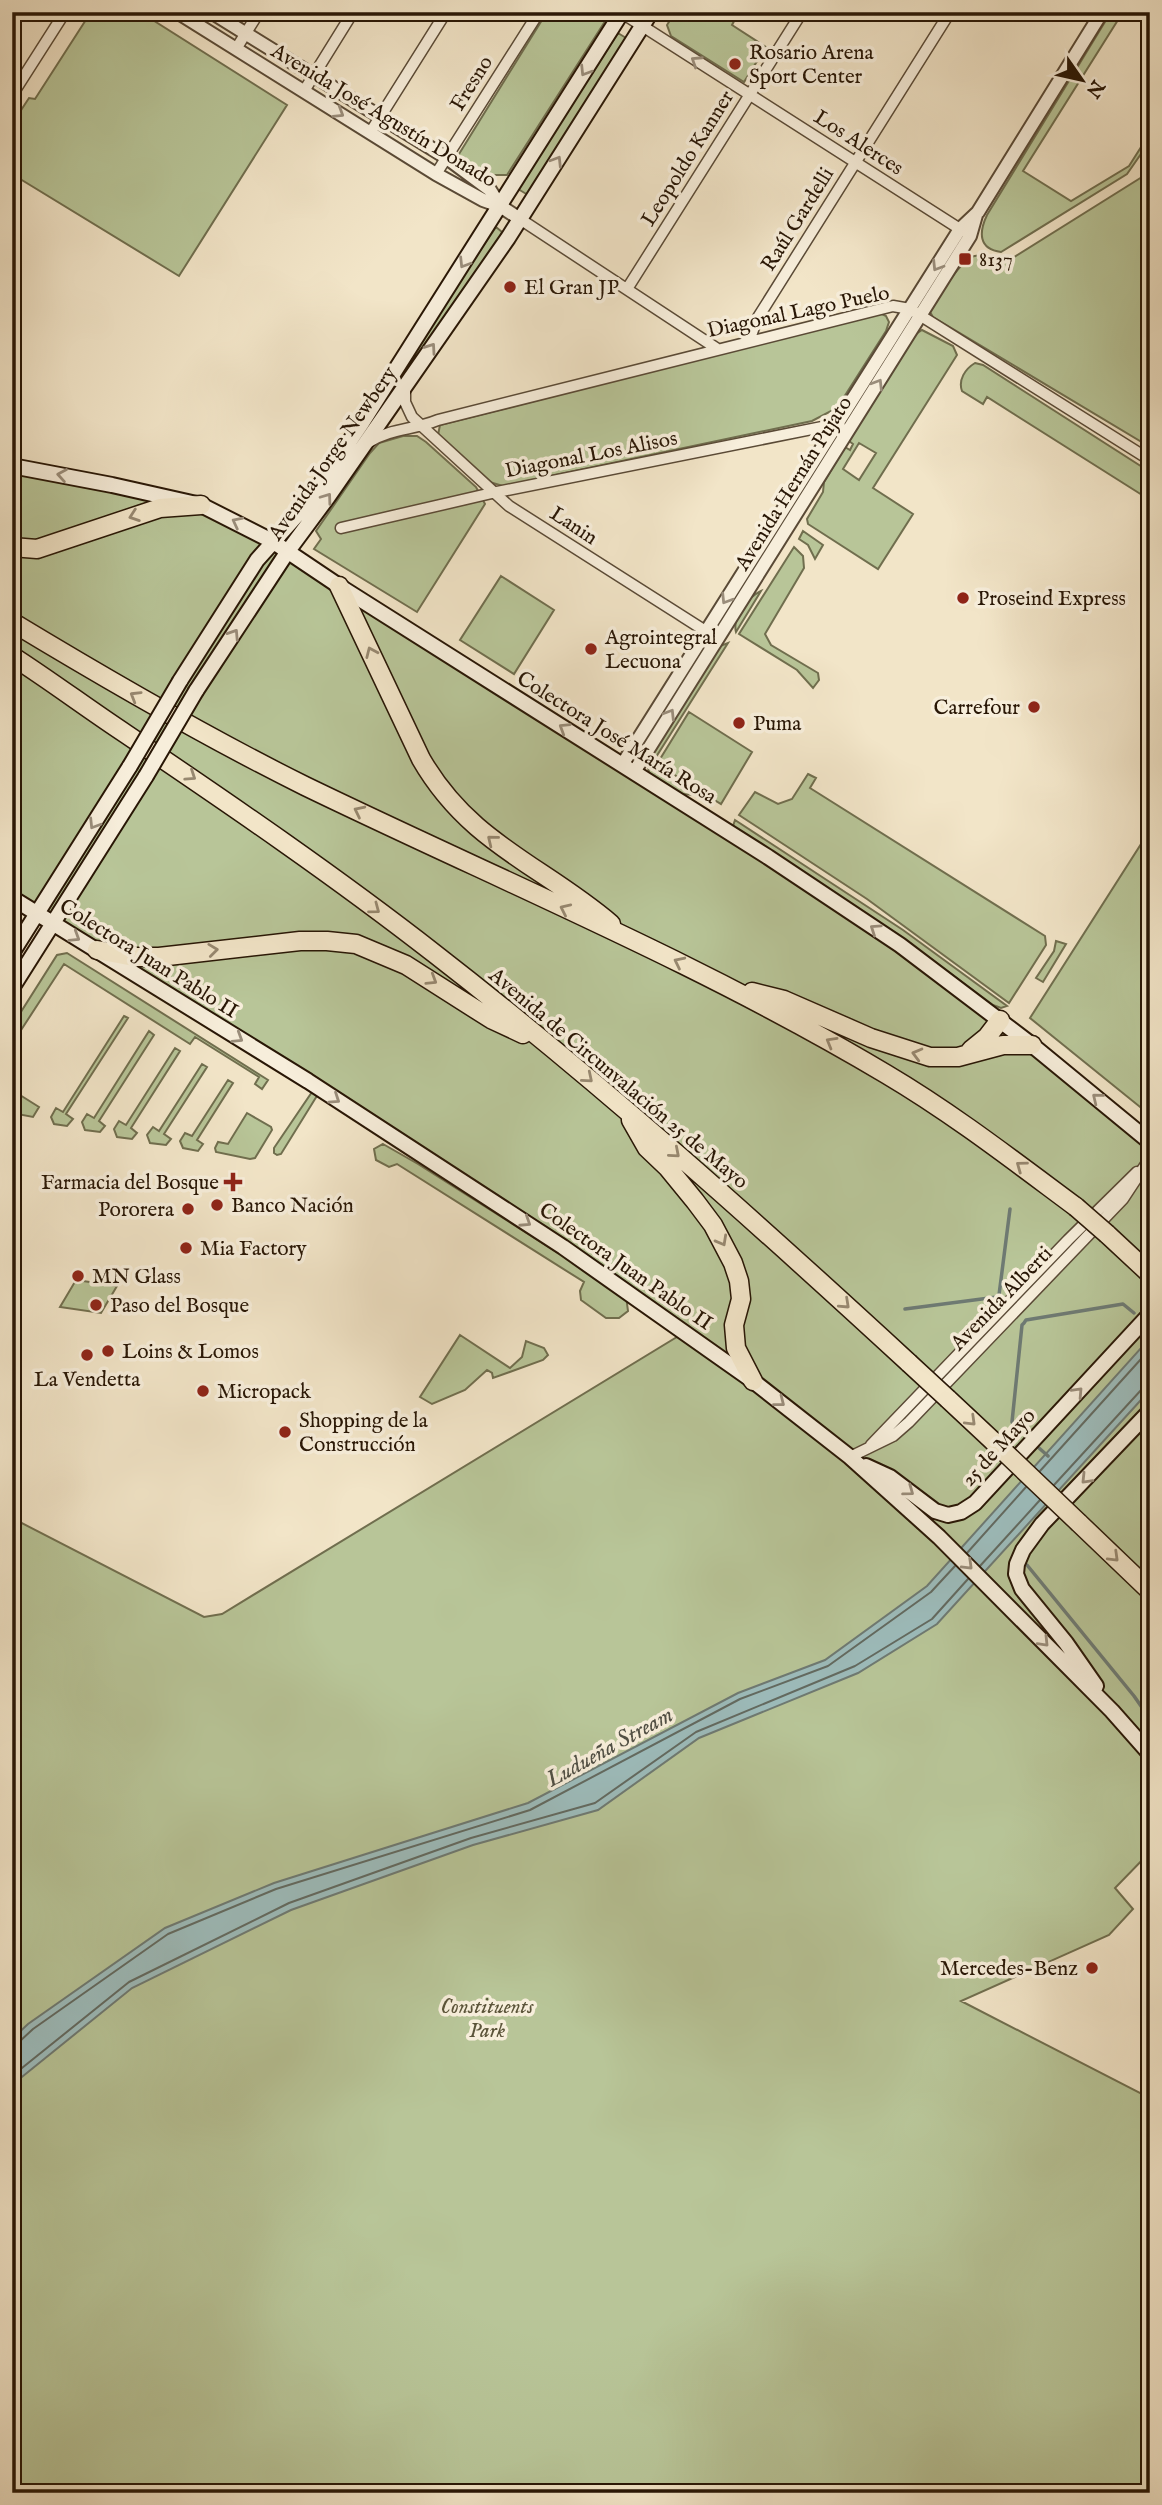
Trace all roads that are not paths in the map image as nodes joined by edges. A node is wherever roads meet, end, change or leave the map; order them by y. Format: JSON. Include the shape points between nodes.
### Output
{"nodes":[{"id":1,"x":65,"y":12,"type":"edge"},
{"id":2,"x":177,"y":12,"type":"edge"},
{"id":3,"x":211,"y":12,"type":"edge"},
{"id":4,"x":259,"y":12,"type":"edge"},
{"id":5,"x":353,"y":12,"type":"edge"},
{"id":6,"x":446,"y":12,"type":"edge"},
{"id":7,"x":539,"y":12,"type":"edge"},
{"id":8,"x":651,"y":12,"type":"edge"},
{"id":9,"x":802,"y":12,"type":"edge"},
{"id":10,"x":950,"y":12,"type":"edge"},
{"id":11,"x":1102,"y":12,"type":"edge"},
{"id":12,"x":622,"y":13,"type":"edge"},
{"id":13,"x":643,"y":26,"type":"junction"},
{"id":14,"x":245,"y":34,"type":"junction"},
{"id":15,"x":236,"y":49,"type":"junction"},
{"id":16,"x":313,"y":76,"type":"junction"},
{"id":17,"x":16,"y":82,"type":"edge"},
{"id":18,"x":304,"y":91,"type":"junction"},
{"id":19,"x":12,"y":95,"type":"edge"},
{"id":20,"x":750,"y":95,"type":"junction"},
{"id":21,"x":380,"y":117,"type":"junction"},
{"id":22,"x":370,"y":133,"type":"junction"},
{"id":23,"x":447,"y":158,"type":"junction"},
{"id":24,"x":855,"y":163,"type":"junction"},
{"id":25,"x":436,"y":174,"type":"junction"},
{"id":26,"x":500,"y":206,"type":"junction"},
{"id":27,"x":520,"y":219,"type":"junction"},
{"id":28,"x":965,"y":233,"type":"junction"},
{"id":29,"x":627,"y":289,"type":"junction"},
{"id":30,"x":915,"y":313,"type":"junction"},
{"id":31,"x":749,"y":341,"type":"junction"},
{"id":32,"x":716,"y":348,"type":"junction"},
{"id":33,"x":405,"y":386,"type":"junction"},
{"id":34,"x":422,"y":426,"type":"junction"},
{"id":35,"x":843,"y":428,"type":"junction"},
{"id":36,"x":365,"y":444,"type":"junction"},
{"id":37,"x":1150,"y":460,"type":"edge"},
{"id":38,"x":12,"y":466,"type":"edge"},
{"id":39,"x":492,"y":493,"type":"junction"},
{"id":40,"x":201,"y":505,"type":"junction"},
{"id":41,"x":341,"y":528,"type":"dead end"},
{"id":42,"x":272,"y":541,"type":"junction"},
{"id":43,"x":12,"y":547,"type":"edge"},
{"id":44,"x":288,"y":551,"type":"junction"},
{"id":45,"x":339,"y":586,"type":"junction"},
{"id":46,"x":12,"y":622,"type":"edge"},
{"id":47,"x":706,"y":632,"type":"junction"},
{"id":48,"x":718,"y":639,"type":"junction"},
{"id":49,"x":12,"y":656,"type":"edge"},
{"id":50,"x":628,"y":768,"type":"junction"},
{"id":51,"x":12,"y":898,"type":"edge"},
{"id":52,"x":37,"y":913,"type":"junction"},
{"id":53,"x":53,"y":923,"type":"junction"},
{"id":54,"x":627,"y":937,"type":"junction"},
{"id":55,"x":97,"y":950,"type":"junction"},
{"id":56,"x":12,"y":953,"type":"edge"},
{"id":57,"x":12,"y":988,"type":"edge"},
{"id":58,"x":730,"y":988,"type":"junction"},
{"id":59,"x":1000,"y":1020,"type":"junction"},
{"id":60,"x":1032,"y":1045,"type":"junction"},
{"id":61,"x":551,"y":1048,"type":"junction"},
{"id":62,"x":958,"y":1057,"type":"junction"},
{"id":63,"x":624,"y":1108,"type":"junction"},
{"id":64,"x":1150,"y":1142,"type":"edge"},
{"id":65,"x":1149,"y":1160,"type":"edge"},
{"id":66,"x":1150,"y":1274,"type":"edge"},
{"id":67,"x":1150,"y":1314,"type":"edge"},
{"id":68,"x":753,"y":1381,"type":"junction"},
{"id":69,"x":1150,"y":1411,"type":"edge"},
{"id":70,"x":850,"y":1457,"type":"junction"},
{"id":71,"x":1150,"y":1591,"type":"edge"},
{"id":72,"x":1112,"y":1711,"type":"junction"},
{"id":73,"x":1150,"y":1754,"type":"edge"}],
"edges":[{"from":1,"to":17,"type":"street"},
{"from":2,"to":15,"type":"street","name":"Avenida José Agustín Donado"},
{"from":3,"to":14,"type":"street","name":"Avenida José Agustín Donado"},
{"from":4,"to":14,"type":"street"},
{"from":5,"to":16,"type":"street"},
{"from":6,"to":21,"type":"street"},
{"from":7,"to":23,"type":"street","name":"Fresno"},
{"from":8,"to":13,"type":"main road","name":"Avenida Jorge Newbery"},
{"from":9,"to":20,"type":"street","name":"Leopoldo Kanner"},
{"from":10,"to":24,"type":"street","name":"Raúl Gardelli"},
{"from":11,"to":28,"type":"street","name":"Avenida Hernán Pujato"},
{"from":12,"to":13,"type":"street","name":"Los Alerces"},
{"from":12,"to":26,"type":"main road","name":"Avenida Jorge Newbery","one_way":true},
{"from":20,"to":13,"type":"street","name":"Los Alerces","one_way":true},
{"from":27,"to":13,"type":"main road","name":"Avenida Jorge Newbery","one_way":true},
{"from":14,"to":15,"type":"street"},
{"from":14,"to":16,"type":"street","name":"Avenida José Agustín Donado"},
{"from":15,"to":18,"type":"street","name":"Avenida José Agustín Donado"},
{"from":16,"to":18,"type":"street"},
{"from":16,"to":21,"type":"street","name":"Avenida José Agustín Donado"},
{"from":17,"to":19,"type":"street"},
{"from":18,"to":22,"type":"street","name":"Avenida José Agustín Donado","one_way":true},
{"from":20,"to":24,"type":"street","name":"Los Alerces"},
{"from":20,"to":29,"type":"street","name":"Leopoldo Kanner"},
{"from":21,"to":22,"type":"street"},
{"from":21,"to":23,"type":"street","name":"Avenida José Agustín Donado"},
{"from":22,"to":25,"type":"street","name":"Avenida José Agustín Donado"},
{"from":23,"to":25,"type":"street","name":"Fresno"},
{"from":23,"to":26,"type":"street","name":"Avenida José Agustín Donado","via":[[490,190]]},
{"from":24,"to":28,"type":"street","name":"Los Alerces"},
{"from":24,"to":31,"type":"street","name":"Raúl Gardelli","via":[[757,318]]},
{"from":25,"to":26,"type":"street","name":"Avenida José Agustín Donado"},
{"from":26,"to":27,"type":"street","name":"Avenida José Agustín Donado"},
{"from":26,"to":42,"type":"main road","name":"Avenida Jorge Newbery","one_way":true,"via":[[339,457],[307,504]]},
{"from":27,"to":29,"type":"street"},
{"from":33,"to":27,"type":"main road","name":"Avenida Jorge Newbery","one_way":true},
{"from":28,"to":30,"type":"street","name":"Avenida Hernán Pujato"},
{"from":29,"to":32,"type":"street"},
{"from":30,"to":31,"type":"street","name":"Diagonal Lago Puelo","via":[[893,306]]},
{"from":30,"to":35,"type":"street","name":"Avenida Hernán Pujato"},
{"from":30,"to":37,"type":"street","name":"Diagonal Lago Puelo"},
{"from":31,"to":32,"type":"street","name":"Diagonal Lago Puelo"},
{"from":32,"to":34,"type":"street","name":"Diagonal Lago Puelo"},
{"from":33,"to":34,"type":"street","via":[[407,410]]},
{"from":33,"to":36,"type":"main road","name":"Avenida Jorge Newbery"},
{"from":34,"to":36,"type":"street","name":"Diagonal Lago Puelo","via":[[394,430]]},
{"from":34,"to":39,"type":"street","name":"Lanin"},
{"from":35,"to":39,"type":"street","name":"Diagonal Los Alisos"},
{"from":35,"to":47,"type":"street","name":"Avenida Hernán Pujato","one_way":true},
{"from":35,"to":48,"type":"street","name":"Avenida Hernán Pujato"},
{"from":44,"to":36,"type":"main road","name":"Avenida Jorge Newbery","one_way":true},
{"from":40,"to":38,"type":"main road","name":"Colectora José María Rosa","one_way":true},
{"from":39,"to":41,"type":"street","name":"Diagonal Los Alisos"},
{"from":39,"to":47,"type":"street","name":"Lanin"},
{"from":42,"to":40,"type":"main road","name":"Colectora José María Rosa","one_way":true},
{"from":40,"to":43,"type":"highway","one_way":true,"via":[[160,508],[37,549]]},
{"from":42,"to":44,"type":"main road","name":"Colectora José María Rosa"},
{"from":42,"to":52,"type":"main road","name":"Avenida Jorge Newbery","one_way":true,"bridge":true},
{"from":44,"to":45,"type":"main road","name":"Colectora José María Rosa"},
{"from":53,"to":44,"type":"main road","name":"Avenida Jorge Newbery","one_way":true,"bridge":true},
{"from":50,"to":45,"type":"main road","name":"Colectora José María Rosa","one_way":true},
{"from":54,"to":45,"type":"highway","one_way":true,"via":[[586,903],[500,846],[435,783]]},
{"from":54,"to":46,"type":"highway","one_way":true,"via":[[212,738]]},
{"from":47,"to":48,"type":"street","name":"Lanin"},
{"from":47,"to":50,"type":"street","name":"Avenida Hernán Pujato"},
{"from":50,"to":48,"type":"street","name":"Avenida Hernán Pujato","one_way":true},
{"from":49,"to":61,"type":"highway","name":"Avenida de Circunvalación 25 de Mayo","one_way":true,"via":[[311,860]]},
{"from":59,"to":50,"type":"main road","name":"Colectora José María Rosa","one_way":true,"via":[[900,945]]},
{"from":51,"to":52,"type":"main road","name":"Colectora Juan Pablo II"},
{"from":52,"to":53,"type":"main road","name":"Colectora Juan Pablo II"},
{"from":52,"to":56,"type":"main road","name":"Avenida Jorge Newbery"},
{"from":53,"to":55,"type":"main road","name":"Colectora Juan Pablo II","one_way":true},
{"from":53,"to":57,"type":"main road","name":"Avenida Jorge Newbery"},
{"from":58,"to":54,"type":"highway","one_way":true},
{"from":55,"to":61,"type":"highway","one_way":true,"via":[[159,957],[300,941],[356,944],[406,965],[491,1019]]},
{"from":55,"to":68,"type":"main road","name":"Colectora Juan Pablo II","one_way":true,"via":[[563,1247]]},
{"from":62,"to":58,"type":"highway","one_way":true,"via":[[930,1057],[905,1050],[784,1000]]},
{"from":66,"to":58,"type":"highway","one_way":true,"bridge":true,"via":[[1076,1207],[945,1112]]},
{"from":59,"to":60,"type":"main road","name":"Colectora José María Rosa"},
{"from":59,"to":62,"type":"highway","via":[[980,1043]]},
{"from":60,"to":62,"type":"highway","via":[[1003,1045]]},
{"from":64,"to":60,"type":"main road","name":"Colectora José María Rosa","one_way":true},
{"from":61,"to":63,"type":"highway","name":"Avenida de Circunvalación 25 de Mayo","one_way":true},
{"from":63,"to":68,"type":"highway","one_way":true,"via":[[647,1148],[713,1225],[733,1263],[741,1299],[734,1325],[736,1348]]},
{"from":63,"to":71,"type":"highway","name":"Avenida de Circunvalación 25 de Mayo","one_way":true,"bridge":true,"via":[[909,1363]]},
{"from":65,"to":70,"type":"street","name":"Avenida Alberti","via":[[1123,1199],[917,1414],[892,1436]]},
{"from":70,"to":67,"type":"main road","name":"25 de Mayo","one_way":true,"via":[[890,1477],[935,1511],[961,1513]]},
{"from":68,"to":70,"type":"main road","name":"Colectora Juan Pablo II","one_way":true},
{"from":69,"to":72,"type":"main road","one_way":true,"via":[[1042,1524],[1017,1564],[1022,1589]]},
{"from":70,"to":72,"type":"main road","name":"Colectora Juan Pablo II","one_way":true,"via":[[997,1593]]},
{"from":72,"to":73,"type":"main road","name":"Colectora Juan Pablo II"}]}
